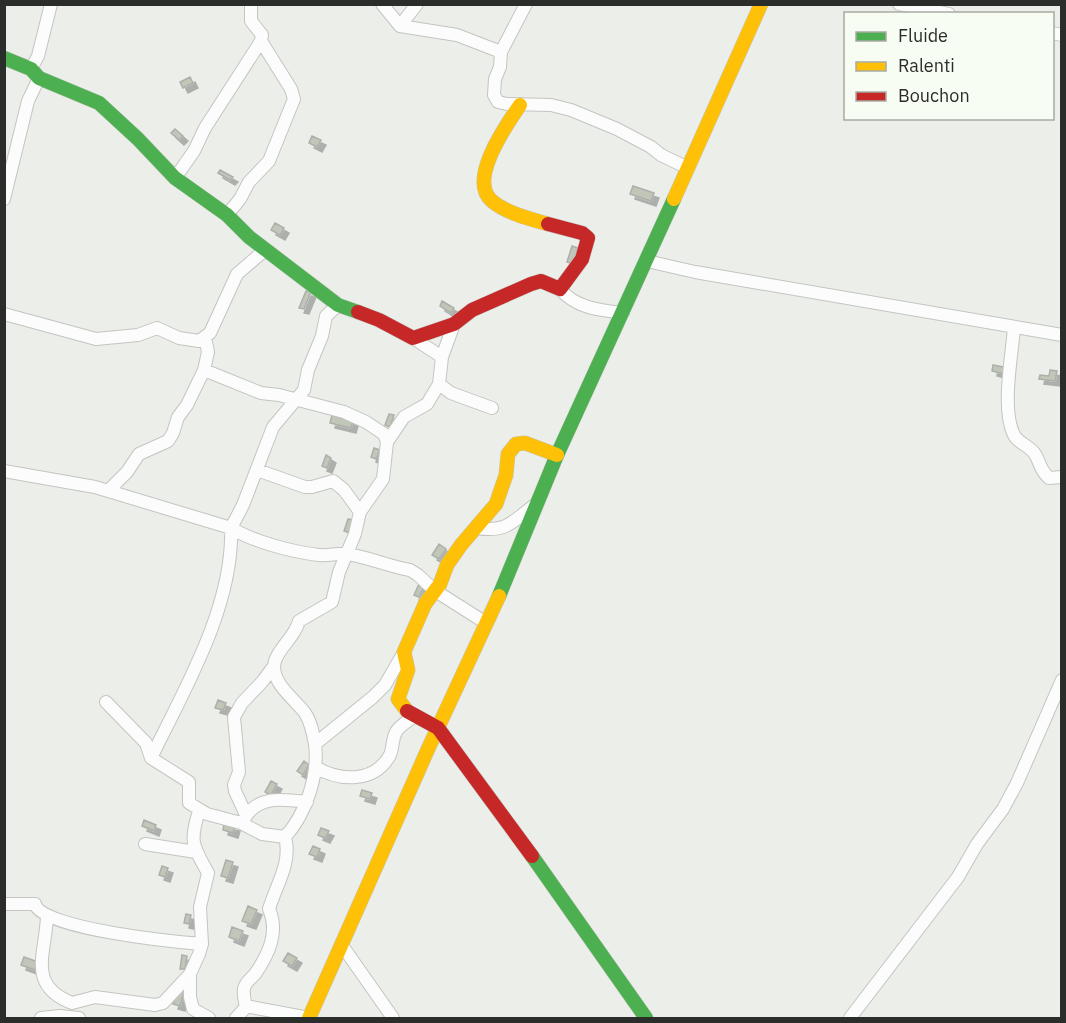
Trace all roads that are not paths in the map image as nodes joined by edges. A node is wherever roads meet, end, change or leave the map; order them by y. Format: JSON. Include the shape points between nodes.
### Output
{"nodes":[{"id":1,"x":51,"y":4,"type":"edge"},
{"id":2,"x":251,"y":4,"type":"edge"},
{"id":3,"x":382,"y":4,"type":"edge"},
{"id":4,"x":417,"y":4,"type":"edge"},
{"id":5,"x":526,"y":4,"type":"edge"},
{"id":6,"x":761,"y":4,"type":"edge"},
{"id":7,"x":899,"y":4,"type":"edge"},
{"id":8,"x":940,"y":12,"type":"edge"},
{"id":9,"x":400,"y":26,"type":"junction"},
{"id":10,"x":261,"y":41,"type":"junction"},
{"id":11,"x":501,"y":52,"type":"junction"},
{"id":12,"x":4,"y":58,"type":"edge"},
{"id":13,"x":35,"y":73,"type":"junction"},
{"id":14,"x":520,"y":105,"type":"junction"},
{"id":15,"x":688,"y":168,"type":"junction"},
{"id":16,"x":175,"y":178,"type":"junction"},
{"id":17,"x":4,"y":199,"type":"edge"},
{"id":18,"x":227,"y":215,"type":"junction"},
{"id":19,"x":265,"y":250,"type":"junction"},
{"id":20,"x":647,"y":261,"type":"junction"},
{"id":21,"x":560,"y":289,"type":"junction"},
{"id":22,"x":338,"y":305,"type":"junction"},
{"id":23,"x":623,"y":313,"type":"junction"},
{"id":24,"x":4,"y":314,"type":"edge"},
{"id":25,"x":454,"y":324,"type":"junction"},
{"id":26,"x":1014,"y":327,"type":"junction"},
{"id":27,"x":1062,"y":335,"type":"edge"},
{"id":28,"x":205,"y":337,"type":"junction"},
{"id":29,"x":413,"y":338,"type":"junction"},
{"id":30,"x":442,"y":357,"type":"junction"},
{"id":31,"x":204,"y":370,"type":"junction"},
{"id":32,"x":439,"y":384,"type":"junction"},
{"id":33,"x":296,"y":400,"type":"junction"},
{"id":34,"x":492,"y":408,"type":"dead end"},
{"id":35,"x":387,"y":442,"type":"junction"},
{"id":36,"x":557,"y":455,"type":"junction"},
{"id":37,"x":257,"y":470,"type":"junction"},
{"id":38,"x":4,"y":471,"type":"edge"},
{"id":39,"x":1062,"y":477,"type":"edge"},
{"id":40,"x":108,"y":491,"type":"junction"},
{"id":41,"x":539,"y":501,"type":"junction"},
{"id":42,"x":360,"y":512,"type":"junction"},
{"id":43,"x":231,"y":528,"type":"junction"},
{"id":44,"x":477,"y":528,"type":"junction"},
{"id":45,"x":346,"y":554,"type":"junction"},
{"id":46,"x":434,"y":590,"type":"junction"},
{"id":47,"x":486,"y":622,"type":"junction"},
{"id":48,"x":404,"y":652,"type":"junction"},
{"id":49,"x":274,"y":666,"type":"junction"},
{"id":50,"x":1062,"y":680,"type":"edge"},
{"id":51,"x":106,"y":702,"type":"dead end"},
{"id":52,"x":413,"y":717,"type":"junction"},
{"id":53,"x":438,"y":728,"type":"junction"},
{"id":54,"x":315,"y":744,"type":"junction"},
{"id":55,"x":151,"y":758,"type":"junction"},
{"id":56,"x":315,"y":767,"type":"junction"},
{"id":57,"x":307,"y":802,"type":"junction"},
{"id":58,"x":199,"y":811,"type":"junction"},
{"id":59,"x":244,"y":819,"type":"junction"},
{"id":60,"x":285,"y":837,"type":"junction"},
{"id":61,"x":145,"y":844,"type":"dead end"},
{"id":62,"x":196,"y":852,"type":"junction"},
{"id":63,"x":4,"y":904,"type":"edge"},
{"id":64,"x":47,"y":916,"type":"junction"},
{"id":65,"x":202,"y":944,"type":"junction"},
{"id":66,"x":341,"y":944,"type":"junction"},
{"id":67,"x":190,"y":974,"type":"junction"},
{"id":68,"x":79,"y":1002,"type":"junction"},
{"id":69,"x":246,"y":1007,"type":"junction"},
{"id":70,"x":41,"y":1018,"type":"edge"},
{"id":71,"x":78,"y":1018,"type":"edge"},
{"id":72,"x":209,"y":1018,"type":"edge"},
{"id":73,"x":236,"y":1018,"type":"edge"},
{"id":74,"x":309,"y":1018,"type":"edge"},
{"id":75,"x":393,"y":1018,"type":"edge"},
{"id":76,"x":646,"y":1018,"type":"edge"},
{"id":77,"x":850,"y":1018,"type":"edge"}],
"edges":[{"from":1,"to":13,"type":"street"},
{"from":2,"to":10,"type":"street","via":[[251,21],[262,35]]},
{"from":3,"to":9,"type":"street"},
{"from":4,"to":9,"type":"street"},
{"from":5,"to":11,"type":"street"},
{"from":6,"to":15,"type":"street"},
{"from":7,"to":8,"type":"street"},
{"from":9,"to":11,"type":"street","via":[[457,35]]},
{"from":10,"to":16,"type":"street"},
{"from":10,"to":18,"type":"street","via":[[294,99],[269,160]]},
{"from":11,"to":14,"type":"street","via":[[494,95],[498,102]]},
{"from":12,"to":13,"type":"street"},
{"from":13,"to":16,"type":"street","via":[[99,103]]},
{"from":13,"to":17,"type":"street"},
{"from":14,"to":15,"type":"street","via":[[571,110],[617,129]]},
{"from":14,"to":21,"type":"street","via":[[491,150],[487,192],[491,201],[517,214],[588,238],[588,248]]},
{"from":15,"to":20,"type":"street"},
{"from":16,"to":18,"type":"street"},
{"from":18,"to":19,"type":"street"},
{"from":19,"to":22,"type":"street"},
{"from":19,"to":28,"type":"street","via":[[237,274],[218,320]]},
{"from":20,"to":23,"type":"street"},
{"from":20,"to":26,"type":"street"},
{"from":21,"to":23,"type":"street","via":[[579,305]]},
{"from":21,"to":25,"type":"street","via":[[541,281],[531,284],[472,310]]},
{"from":22,"to":29,"type":"street"},
{"from":22,"to":33,"type":"street","via":[[326,316],[303,390]]},
{"from":23,"to":36,"type":"street"},
{"from":24,"to":28,"type":"street","via":[[96,339],[138,335],[156,328],[189,340]]},
{"from":25,"to":29,"type":"street"},
{"from":25,"to":30,"type":"street"},
{"from":26,"to":27,"type":"street"},
{"from":26,"to":39,"type":"street","via":[[1009,420],[1015,438],[1031,449],[1041,470],[1049,478]]},
{"from":28,"to":31,"type":"street","via":[[208,352]]},
{"from":29,"to":30,"type":"street"},
{"from":30,"to":32,"type":"street"},
{"from":31,"to":33,"type":"street","via":[[261,393]]},
{"from":31,"to":40,"type":"street","via":[[168,441],[139,454]]},
{"from":32,"to":34,"type":"street","via":[[451,393]]},
{"from":32,"to":35,"type":"street","via":[[427,404],[404,417]]},
{"from":33,"to":35,"type":"street","via":[[326,406],[366,422],[384,434]]},
{"from":33,"to":37,"type":"street","via":[[273,427]]},
{"from":35,"to":42,"type":"street","via":[[383,479]]},
{"from":36,"to":41,"type":"street"},
{"from":36,"to":44,"type":"street","via":[[525,443],[516,444],[508,454],[496,504]]},
{"from":37,"to":42,"type":"street","via":[[305,487],[333,481]]},
{"from":37,"to":43,"type":"street"},
{"from":38,"to":40,"type":"street"},
{"from":40,"to":43,"type":"street"},
{"from":41,"to":44,"type":"street","via":[[501,529]]},
{"from":41,"to":47,"type":"street"},
{"from":42,"to":45,"type":"street"},
{"from":43,"to":45,"type":"street","via":[[303,552]]},
{"from":43,"to":55,"type":"street","via":[[232,551],[214,620],[192,677]]},
{"from":44,"to":46,"type":"street","via":[[461,544]]},
{"from":45,"to":46,"type":"street","via":[[410,570]]},
{"from":45,"to":49,"type":"street","via":[[332,602],[299,621]]},
{"from":46,"to":47,"type":"street"},
{"from":46,"to":48,"type":"street"},
{"from":47,"to":53,"type":"street"},
{"from":48,"to":52,"type":"street","via":[[408,670],[398,699]]},
{"from":48,"to":54,"type":"street","via":[[374,697]]},
{"from":49,"to":54,"type":"street","via":[[282,688],[311,724]]},
{"from":49,"to":59,"type":"street","via":[[234,717],[239,772],[234,785]]},
{"from":50,"to":77,"type":"street","via":[[1003,809],[958,877]]},
{"from":51,"to":55,"type":"street","via":[[146,743]]},
{"from":52,"to":53,"type":"street"},
{"from":52,"to":56,"type":"street","via":[[395,733],[391,753],[375,771],[343,778]]},
{"from":53,"to":66,"type":"street"},
{"from":53,"to":76,"type":"street"},
{"from":54,"to":56,"type":"street"},
{"from":55,"to":58,"type":"street","via":[[189,782],[189,803]]},
{"from":56,"to":57,"type":"street"},
{"from":57,"to":59,"type":"street","via":[[267,800],[255,805]]},
{"from":57,"to":60,"type":"street"},
{"from":58,"to":59,"type":"street"},
{"from":58,"to":62,"type":"street","via":[[194,831]]},
{"from":59,"to":60,"type":"street","via":[[262,834]]},
{"from":60,"to":69,"type":"street","via":[[285,867],[268,909],[274,932],[263,962],[246,983]]},
{"from":61,"to":62,"type":"street"},
{"from":62,"to":65,"type":"street","via":[[208,873],[199,916]]},
{"from":63,"to":64,"type":"street","via":[[35,904]]},
{"from":64,"to":65,"type":"street","via":[[103,931]]},
{"from":64,"to":68,"type":"street","via":[[41,975],[57,996]]},
{"from":65,"to":67,"type":"street"},
{"from":66,"to":74,"type":"street"},
{"from":66,"to":75,"type":"street"},
{"from":67,"to":68,"type":"street","via":[[159,1005],[95,997]]},
{"from":67,"to":72,"type":"street","via":[[193,1009]]},
{"from":68,"to":71,"type":"street"},
{"from":69,"to":73,"type":"street"},
{"from":69,"to":74,"type":"street"},
{"from":70,"to":71,"type":"street"}]}
